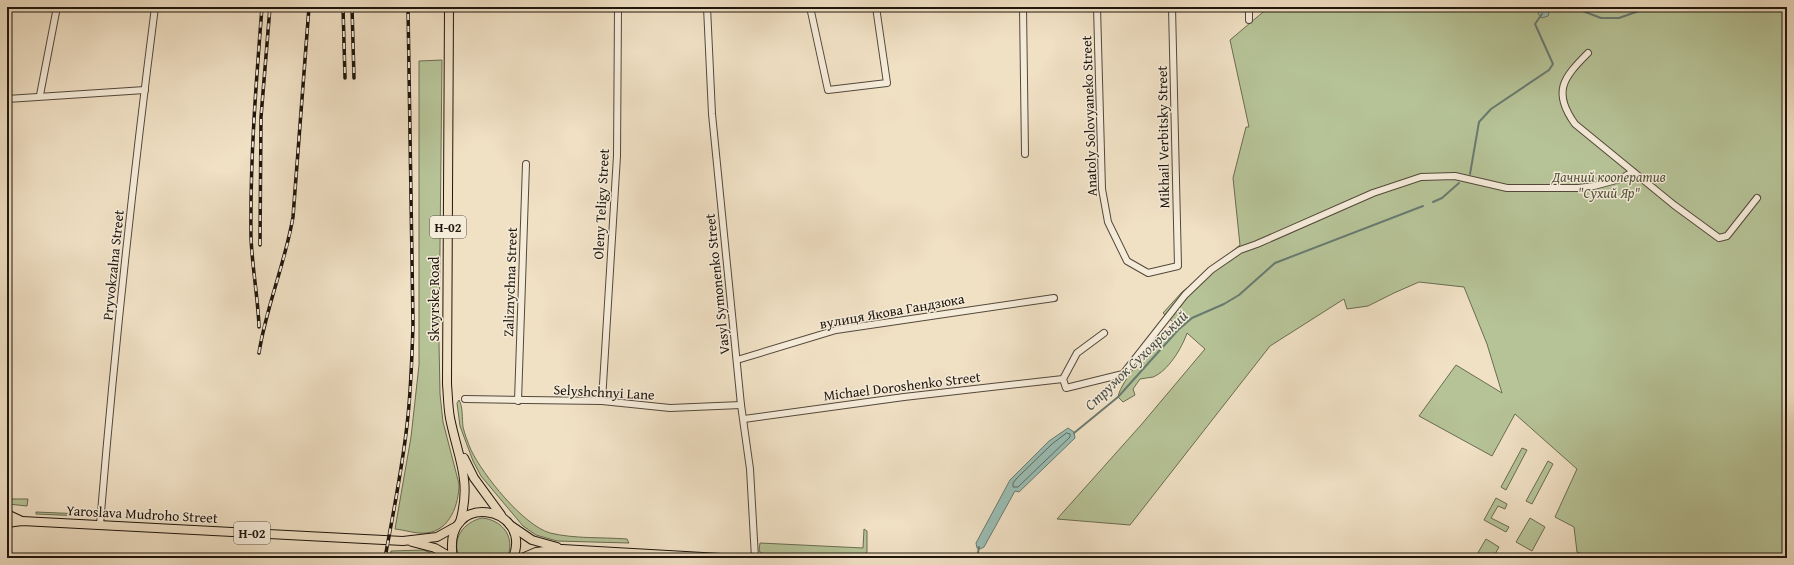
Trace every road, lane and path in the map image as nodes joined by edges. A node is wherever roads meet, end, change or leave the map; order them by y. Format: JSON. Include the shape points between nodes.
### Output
{"nodes":[{"id":1,"x":57,"y":7,"type":"edge"},
{"id":2,"x":155,"y":7,"type":"edge"},
{"id":3,"x":449,"y":7,"type":"edge"},
{"id":4,"x":618,"y":7,"type":"edge"},
{"id":5,"x":707,"y":7,"type":"edge"},
{"id":6,"x":810,"y":7,"type":"edge"},
{"id":7,"x":876,"y":7,"type":"edge"},
{"id":8,"x":1023,"y":7,"type":"edge"},
{"id":9,"x":1097,"y":7,"type":"edge"},
{"id":10,"x":1172,"y":7,"type":"edge"},
{"id":11,"x":1249,"y":7,"type":"edge"},
{"id":12,"x":1249,"y":20,"type":"dead end"},
{"id":13,"x":1588,"y":53,"type":"dead end"},
{"id":14,"x":145,"y":90,"type":"junction"},
{"id":15,"x":40,"y":96,"type":"junction"},
{"id":16,"x":7,"y":99,"type":"edge"},
{"id":17,"x":1026,"y":154,"type":"dead end"},
{"id":18,"x":526,"y":164,"type":"dead end"},
{"id":19,"x":1633,"y":172,"type":"junction"},
{"id":20,"x":1757,"y":198,"type":"dead end"},
{"id":21,"x":1178,"y":266,"type":"joint"},
{"id":22,"x":1054,"y":298,"type":"dead end"},
{"id":23,"x":1104,"y":333,"type":"dead end"},
{"id":24,"x":737,"y":360,"type":"junction"},
{"id":25,"x":1063,"y":379,"type":"junction"},
{"id":26,"x":465,"y":399,"type":"dead end"},
{"id":27,"x":518,"y":401,"type":"junction"},
{"id":28,"x":602,"y":401,"type":"junction"},
{"id":29,"x":742,"y":406,"type":"junction"},
{"id":30,"x":744,"y":419,"type":"junction"},
{"id":31,"x":458,"y":446,"type":"junction"},
{"id":32,"x":7,"y":514,"type":"edge"},
{"id":33,"x":503,"y":518,"type":"junction"},
{"id":34,"x":22,"y":521,"type":"junction"},
{"id":35,"x":7,"y":523,"type":"edge"},
{"id":36,"x":509,"y":524,"type":"junction"},
{"id":37,"x":100,"y":525,"type":"junction"},
{"id":38,"x":458,"y":525,"type":"junction"},
{"id":39,"x":404,"y":540,"type":"junction"},
{"id":40,"x":562,"y":549,"type":"junction"},
{"id":41,"x":452,"y":558,"type":"edge"},
{"id":42,"x":513,"y":558,"type":"edge"},
{"id":43,"x":522,"y":558,"type":"edge"},
{"id":44,"x":721,"y":558,"type":"edge"},
{"id":45,"x":755,"y":558,"type":"edge"}],
"edges":[{"from":1,"to":15,"type":"street"},
{"from":2,"to":14,"type":"street","name":"Pryvokzalna Street"},
{"from":3,"to":31,"type":"main road","name":"Skvyrske Road","number":"Н-02","via":[[447,384],[450,419]]},
{"from":4,"to":28,"type":"street","name":"Oleny Teligy Street","via":[[617,156]]},
{"from":5,"to":24,"type":"street","name":"Vasyl Symonenko Street","via":[[712,114]]},
{"from":6,"to":7,"type":"street","via":[[828,90],[887,83]]},
{"from":8,"to":17,"type":"street"},
{"from":9,"to":21,"type":"street","name":"Anatoly Solovyaneko Street","via":[[1102,190],[1108,222],[1127,261],[1148,273]]},
{"from":10,"to":21,"type":"street","name":"Mikhail Verbitsky Street"},
{"from":11,"to":12,"type":"street"},
{"from":13,"to":19,"type":"street","via":[[1575,66],[1564,83],[1562,95],[1567,113],[1576,124]]},
{"from":14,"to":15,"type":"street"},
{"from":14,"to":37,"type":"street","name":"Pryvokzalna Street","via":[[111,393]]},
{"from":15,"to":16,"type":"street"},
{"from":18,"to":27,"type":"street","name":"Zaliznychna Street"},
{"from":19,"to":20,"type":"street","via":[[1719,238],[1727,236]]},
{"from":19,"to":25,"type":"street","via":[[1620,179],[1578,188],[1507,188],[1455,176],[1421,177],[1373,193],[1240,250],[1211,270],[1185,295],[1123,374],[1066,388]]},
{"from":22,"to":24,"type":"street","name":"вулиця Якова Гандзюка","via":[[836,330]]},
{"from":23,"to":25,"type":"street","via":[[1077,353]]},
{"from":24,"to":29,"type":"street","name":"Vasyl Symonenko Street"},
{"from":25,"to":30,"type":"street","name":"Michael Doroshenko Street"},
{"from":26,"to":27,"type":"street","name":"Selyshchnyi Lane"},
{"from":27,"to":28,"type":"street","name":"Selyshchnyi Lane"},
{"from":28,"to":29,"type":"street","name":"Selyshchnyi Lane","via":[[670,408]]},
{"from":29,"to":30,"type":"street","name":"Vasyl Symonenko Street"},
{"from":30,"to":45,"type":"street","name":"Vasyl Symonenko Street","via":[[750,469]]},
{"from":31,"to":33,"type":"main road","name":"Skvyrske Road","number":"Н-02","via":[[474,478]]},
{"from":31,"to":38,"type":"main road","name":"Skvyrske Road","number":"Н-02","via":[[466,492]]},
{"from":32,"to":34,"type":"main road","name":"Yaroslava Mudroho Street","number":"Н-02"},
{"from":33,"to":36,"type":"main road","number":"Н-02"},
{"from":33,"to":38,"type":"main road","name":"Yaroslava Mudroho Street","via":[[487,511],[477,512]]},
{"from":34,"to":35,"type":"main road","name":"Yaroslava Mudroho Street","number":"Н-02"},
{"from":34,"to":37,"type":"main road","name":"Yaroslava Mudroho Street","number":"Н-02"},
{"from":36,"to":40,"type":"main road","via":[[532,540]]},
{"from":36,"to":42,"type":"main road","number":"Н-02","via":[[516,542]]},
{"from":37,"to":39,"type":"main road","name":"Yaroslava Mudroho Street","number":"Н-02"},
{"from":38,"to":39,"type":"main road","name":"Yaroslava Mudroho Street","number":"Н-02","via":[[437,537]]},
{"from":38,"to":41,"type":"main road","name":"Skvyrske Road","via":[[451,542]]},
{"from":39,"to":41,"type":"main road","name":"Yaroslava Mudroho Street","number":"Н-02","via":[[435,548]]},
{"from":40,"to":43,"type":"main road","via":[[536,552]]},
{"from":40,"to":44,"type":"main road"}]}
